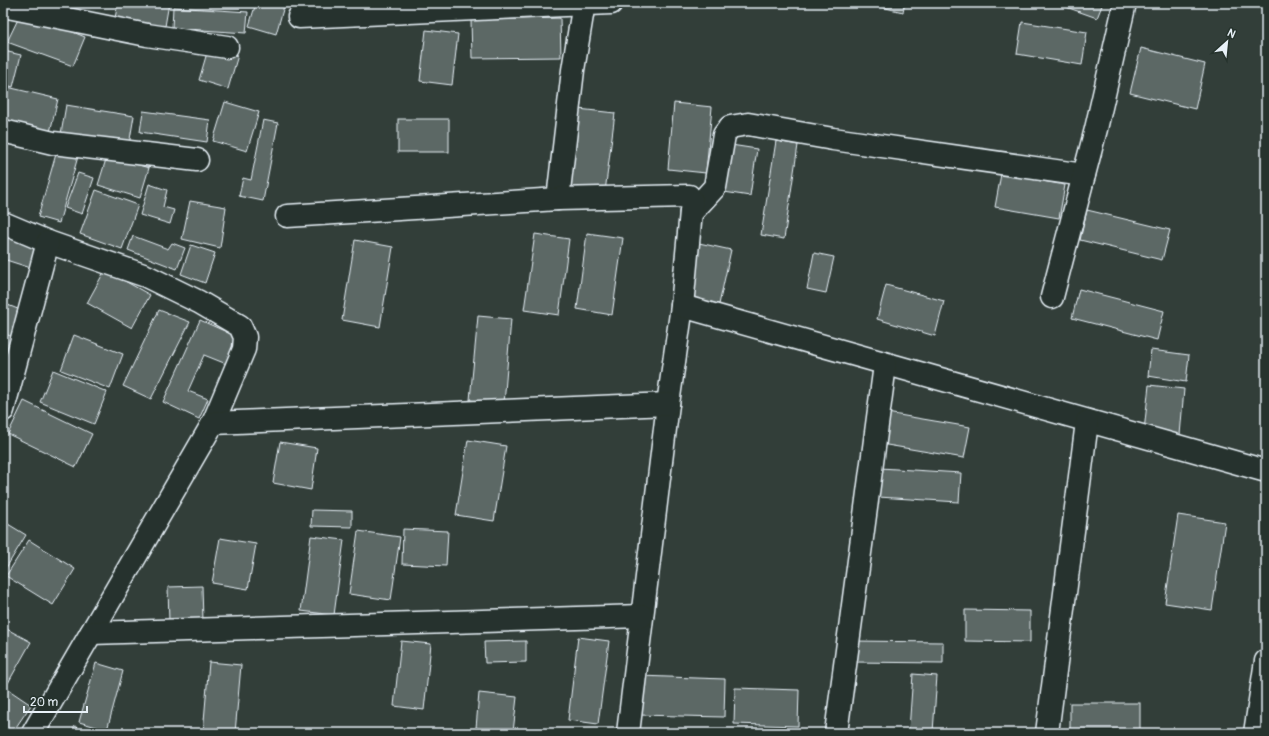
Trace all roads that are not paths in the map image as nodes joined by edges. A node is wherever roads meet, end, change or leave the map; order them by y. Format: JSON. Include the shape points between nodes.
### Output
{"nodes":[{"id":1,"x":611,"y":3,"type":"edge"},
{"id":2,"x":1125,"y":3,"type":"edge"},
{"id":3,"x":584,"y":4,"type":"edge"},
{"id":4,"x":3,"y":6,"type":"edge"},
{"id":5,"x":299,"y":17,"type":"dead end"},
{"id":6,"x":228,"y":47,"type":"dead end"},
{"id":7,"x":3,"y":131,"type":"edge"},
{"id":8,"x":197,"y":160,"type":"dead end"},
{"id":9,"x":1084,"y":175,"type":"junction"},
{"id":10,"x":558,"y":199,"type":"junction"},
{"id":11,"x":691,"y":213,"type":"junction"},
{"id":12,"x":287,"y":216,"type":"dead end"},
{"id":13,"x":3,"y":223,"type":"edge"},
{"id":14,"x":48,"y":242,"type":"junction"},
{"id":15,"x":1052,"y":297,"type":"dead end"},
{"id":16,"x":682,"y":306,"type":"junction"},
{"id":17,"x":885,"y":365,"type":"junction"},
{"id":18,"x":668,"y":404,"type":"junction"},
{"id":19,"x":3,"y":410,"type":"edge"},
{"id":20,"x":1087,"y":422,"type":"junction"},
{"id":21,"x":213,"y":423,"type":"junction"},
{"id":22,"x":1266,"y":471,"type":"edge"},
{"id":23,"x":642,"y":616,"type":"junction"},
{"id":24,"x":91,"y":633,"type":"junction"},
{"id":25,"x":1266,"y":661,"type":"edge"},
{"id":26,"x":33,"y":733,"type":"edge"},
{"id":27,"x":628,"y":733,"type":"edge"},
{"id":28,"x":836,"y":733,"type":"edge"},
{"id":29,"x":1047,"y":733,"type":"edge"},
{"id":30,"x":1256,"y":733,"type":"edge"}],
"edges":[{"from":1,"to":3,"type":"street"},
{"from":2,"to":9,"type":"street"},
{"from":3,"to":5,"type":"street"},
{"from":3,"to":10,"type":"street","via":[[573,70]]},
{"from":4,"to":6,"type":"street","via":[[147,35]]},
{"from":7,"to":8,"type":"street","via":[[53,144]]},
{"from":9,"to":11,"type":"street","via":[[833,139],[748,124],[730,127],[724,135],[715,187]]},
{"from":9,"to":15,"type":"street"},
{"from":10,"to":11,"type":"street","via":[[684,195],[689,196],[692,201]]},
{"from":10,"to":12,"type":"street"},
{"from":11,"to":16,"type":"street"},
{"from":13,"to":14,"type":"street"},
{"from":14,"to":19,"type":"street"},
{"from":14,"to":21,"type":"street","via":[[146,276],[240,326],[245,337],[244,350]]},
{"from":16,"to":17,"type":"street"},
{"from":16,"to":18,"type":"street"},
{"from":17,"to":20,"type":"street"},
{"from":17,"to":28,"type":"street"},
{"from":18,"to":21,"type":"street"},
{"from":18,"to":23,"type":"street"},
{"from":20,"to":22,"type":"street"},
{"from":20,"to":29,"type":"street"},
{"from":21,"to":24,"type":"street"},
{"from":23,"to":24,"type":"street"},
{"from":23,"to":27,"type":"street"},
{"from":24,"to":26,"type":"street"},
{"from":25,"to":30,"type":"street"}]}
